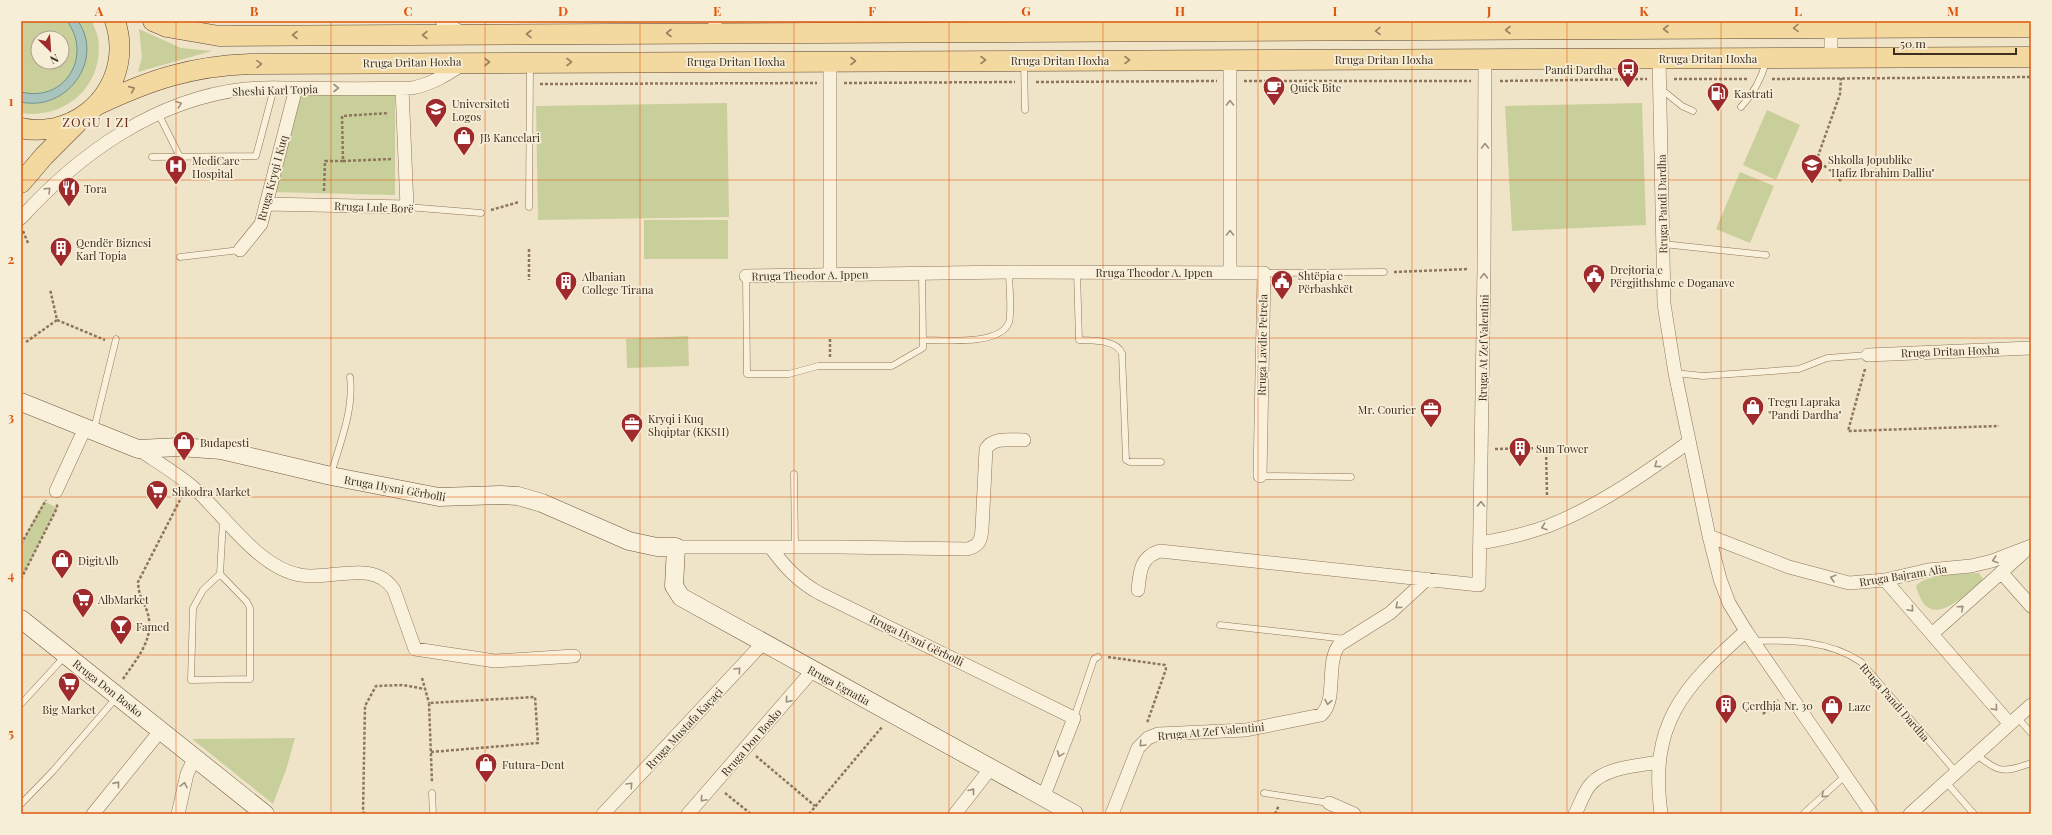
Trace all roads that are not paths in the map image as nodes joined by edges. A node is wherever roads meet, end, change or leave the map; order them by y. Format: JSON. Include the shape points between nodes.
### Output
{"nodes":[{"id":1,"x":114,"y":21,"type":"edge"},
{"id":2,"x":153,"y":21,"type":"edge"},
{"id":3,"x":442,"y":21,"type":"edge"},
{"id":4,"x":1831,"y":24,"type":"edge"},
{"id":5,"x":1878,"y":24,"type":"edge"},
{"id":6,"x":1481,"y":26,"type":"edge"},
{"id":7,"x":1535,"y":26,"type":"edge"},
{"id":8,"x":715,"y":27,"type":"edge"},
{"id":9,"x":1120,"y":27,"type":"edge"},
{"id":10,"x":2031,"y":27,"type":"edge"},
{"id":11,"x":502,"y":28,"type":"edge"},
{"id":12,"x":464,"y":34,"type":"junction"},
{"id":13,"x":2031,"y":57,"type":"edge"},
{"id":14,"x":1485,"y":58,"type":"junction"},
{"id":15,"x":1659,"y":58,"type":"junction"},
{"id":16,"x":1767,"y":58,"type":"junction"},
{"id":17,"x":1830,"y":58,"type":"junction"},
{"id":18,"x":1230,"y":59,"type":"junction"},
{"id":19,"x":1024,"y":60,"type":"junction"},
{"id":20,"x":830,"y":61,"type":"junction"},
{"id":21,"x":467,"y":62,"type":"junction"},
{"id":22,"x":530,"y":62,"type":"junction"},
{"id":23,"x":1660,"y":84,"type":"junction"},
{"id":24,"x":274,"y":88,"type":"junction"},
{"id":25,"x":296,"y":88,"type":"junction"},
{"id":26,"x":402,"y":88,"type":"junction"},
{"id":27,"x":1741,"y":107,"type":"dead end"},
{"id":28,"x":1025,"y":110,"type":"dead end"},
{"id":29,"x":90,"y":111,"type":"junction"},
{"id":30,"x":1693,"y":111,"type":"dead end"},
{"id":31,"x":158,"y":113,"type":"junction"},
{"id":32,"x":21,"y":128,"type":"edge"},
{"id":33,"x":180,"y":157,"type":"junction"},
{"id":34,"x":152,"y":158,"type":"dead end"},
{"id":35,"x":21,"y":183,"type":"edge"},
{"id":36,"x":266,"y":204,"type":"junction"},
{"id":37,"x":529,"y":207,"type":"dead end"},
{"id":38,"x":406,"y":208,"type":"junction"},
{"id":39,"x":481,"y":213,"type":"road end"},
{"id":40,"x":21,"y":218,"type":"edge"},
{"id":41,"x":1662,"y":244,"type":"junction"},
{"id":42,"x":240,"y":250,"type":"joint"},
{"id":43,"x":1766,"y":255,"type":"dead end"},
{"id":44,"x":180,"y":257,"type":"dead end"},
{"id":45,"x":1009,"y":272,"type":"junction"},
{"id":46,"x":1077,"y":272,"type":"junction"},
{"id":47,"x":1230,"y":272,"type":"junction"},
{"id":48,"x":1384,"y":272,"type":"road end"},
{"id":49,"x":1264,"y":273,"type":"junction"},
{"id":50,"x":922,"y":274,"type":"junction"},
{"id":51,"x":830,"y":275,"type":"junction"},
{"id":52,"x":746,"y":276,"type":"joint"},
{"id":53,"x":116,"y":339,"type":"dead end"},
{"id":54,"x":923,"y":340,"type":"junction"},
{"id":55,"x":2031,"y":348,"type":"edge"},
{"id":56,"x":1868,"y":355,"type":"joint"},
{"id":57,"x":1675,"y":373,"type":"junction"},
{"id":58,"x":350,"y":377,"type":"dead end"},
{"id":59,"x":21,"y":402,"type":"edge"},
{"id":60,"x":89,"y":430,"type":"junction"},
{"id":61,"x":1024,"y":440,"type":"dead end"},
{"id":62,"x":1689,"y":442,"type":"junction"},
{"id":63,"x":138,"y":449,"type":"junction"},
{"id":64,"x":1161,"y":462,"type":"dead end"},
{"id":65,"x":794,"y":474,"type":"dead end"},
{"id":66,"x":331,"y":476,"type":"junction"},
{"id":67,"x":1260,"y":476,"type":"joint"},
{"id":68,"x":1351,"y":476,"type":"dead end"},
{"id":69,"x":56,"y":491,"type":"road end"},
{"id":70,"x":224,"y":517,"type":"junction"},
{"id":71,"x":1709,"y":536,"type":"junction"},
{"id":72,"x":1480,"y":543,"type":"junction"},
{"id":73,"x":676,"y":547,"type":"junction"},
{"id":74,"x":795,"y":547,"type":"junction"},
{"id":75,"x":2030,"y":547,"type":"edge"},
{"id":76,"x":771,"y":548,"type":"junction"},
{"id":77,"x":2001,"y":572,"type":"junction"},
{"id":78,"x":220,"y":574,"type":"junction"},
{"id":79,"x":1427,"y":579,"type":"junction"},
{"id":80,"x":1885,"y":580,"type":"junction"},
{"id":81,"x":1138,"y":590,"type":"dead end"},
{"id":82,"x":2031,"y":606,"type":"edge"},
{"id":83,"x":21,"y":618,"type":"edge"},
{"id":84,"x":1220,"y":625,"type":"dead end"},
{"id":85,"x":1932,"y":634,"type":"junction"},
{"id":86,"x":1749,"y":636,"type":"junction"},
{"id":87,"x":1348,"y":639,"type":"junction"},
{"id":88,"x":764,"y":642,"type":"junction"},
{"id":89,"x":66,"y":655,"type":"junction"},
{"id":90,"x":574,"y":656,"type":"dead end"},
{"id":91,"x":1098,"y":657,"type":"road end"},
{"id":92,"x":813,"y":670,"type":"junction"},
{"id":93,"x":116,"y":694,"type":"junction"},
{"id":94,"x":21,"y":704,"type":"edge"},
{"id":95,"x":2031,"y":705,"type":"edge"},
{"id":96,"x":1074,"y":718,"type":"junction"},
{"id":97,"x":2013,"y":720,"type":"junction"},
{"id":98,"x":161,"y":730,"type":"junction"},
{"id":99,"x":2031,"y":733,"type":"edge"},
{"id":100,"x":1976,"y":754,"type":"junction"},
{"id":101,"x":195,"y":757,"type":"junction"},
{"id":102,"x":1659,"y":762,"type":"junction"},
{"id":103,"x":2031,"y":763,"type":"edge"},
{"id":104,"x":990,"y":769,"type":"junction"},
{"id":105,"x":1956,"y":772,"type":"junction"},
{"id":106,"x":1845,"y":776,"type":"junction"},
{"id":107,"x":1946,"y":782,"type":"junction"},
{"id":108,"x":432,"y":793,"type":"road end"},
{"id":109,"x":1264,"y":793,"type":"dead end"},
{"id":110,"x":1043,"y":798,"type":"junction"},
{"id":111,"x":1329,"y":803,"type":"joint"},
{"id":112,"x":21,"y":804,"type":"edge"},
{"id":113,"x":93,"y":814,"type":"edge"},
{"id":114,"x":178,"y":814,"type":"edge"},
{"id":115,"x":265,"y":814,"type":"edge"},
{"id":116,"x":433,"y":814,"type":"edge"},
{"id":117,"x":604,"y":814,"type":"edge"},
{"id":118,"x":688,"y":814,"type":"edge"},
{"id":119,"x":955,"y":814,"type":"edge"},
{"id":120,"x":1074,"y":814,"type":"edge"},
{"id":121,"x":1112,"y":814,"type":"edge"},
{"id":122,"x":1354,"y":814,"type":"edge"},
{"id":123,"x":1575,"y":814,"type":"edge"},
{"id":124,"x":1662,"y":814,"type":"edge"},
{"id":125,"x":1803,"y":814,"type":"edge"},
{"id":126,"x":1872,"y":814,"type":"edge"},
{"id":127,"x":1910,"y":814,"type":"edge"},
{"id":128,"x":1974,"y":814,"type":"edge"}],
"edges":[{"from":1,"to":29,"type":"main road","via":[[120,51],[117,71],[109,89]]},
{"from":12,"to":2,"type":"main road","one_way":true,"via":[[219,36],[166,27]]},
{"from":3,"to":12,"type":"street"},
{"from":4,"to":5,"type":"main road"},
{"from":4,"to":7,"type":"main road","one_way":true},
{"from":4,"to":17,"type":"street"},
{"from":5,"to":10,"type":"main road"},
{"from":7,"to":6,"type":"main road","one_way":true},
{"from":6,"to":9,"type":"main road","one_way":true},
{"from":8,"to":9,"type":"main road","via":[[981,30]]},
{"from":8,"to":11,"type":"main road","one_way":true,"via":[[596,31]]},
{"from":11,"to":12,"type":"main road"},
{"from":13,"to":17,"type":"main road","name":"Rruga Dritan Hoxha"},
{"from":14,"to":15,"type":"main road","name":"Rruga Dritan Hoxha"},
{"from":14,"to":18,"type":"main road","name":"Rruga Dritan Hoxha"},
{"from":72,"to":14,"type":"street","name":"Rruga At Zef Valentini","one_way":true},
{"from":15,"to":16,"type":"main road","name":"Rruga Dritan Hoxha"},
{"from":15,"to":23,"type":"street","name":"Rruga Pandi Dardha"},
{"from":16,"to":17,"type":"main road","name":"Rruga Dritan Hoxha"},
{"from":16,"to":27,"type":"lane","via":[[1762,79]]},
{"from":19,"to":18,"type":"main road","name":"Rruga Dritan Hoxha","one_way":true},
{"from":47,"to":18,"type":"street","one_way":true},
{"from":20,"to":19,"type":"main road","name":"Rruga Dritan Hoxha","one_way":true},
{"from":19,"to":28,"type":"lane"},
{"from":22,"to":20,"type":"main road","name":"Rruga Dritan Hoxha","one_way":true},
{"from":20,"to":51,"type":"street"},
{"from":21,"to":22,"type":"main road","name":"Rruga Dritan Hoxha","one_way":true},
{"from":21,"to":26,"type":"street","name":"Sheshi Karl Topia","via":[[427,85]]},
{"from":29,"to":21,"type":"main road","name":"Rruga Dritan Hoxha","one_way":true,"via":[[140,86],[193,69],[217,65]]},
{"from":22,"to":37,"type":"lane"},
{"from":23,"to":30,"type":"lane","via":[[1682,106]]},
{"from":23,"to":41,"type":"street","name":"Rruga Pandi Dardha"},
{"from":24,"to":25,"type":"street","name":"Sheshi Karl Topia"},
{"from":31,"to":24,"type":"street","name":"Sheshi Karl Topia","one_way":true,"via":[[212,94]]},
{"from":24,"to":33,"type":"lane","via":[[256,156]]},
{"from":25,"to":26,"type":"street","name":"Sheshi Karl Topia","one_way":true},
{"from":25,"to":36,"type":"street","name":"Rruga Kryqi I Kuq"},
{"from":26,"to":38,"type":"street"},
{"from":29,"to":32,"type":"main road","via":[[64,126],[45,130]]},
{"from":29,"to":35,"type":"main road","via":[[44,156]]},
{"from":31,"to":33,"type":"lane"},
{"from":40,"to":31,"type":"street","name":"Sheshi Karl Topia","one_way":true,"via":[[65,173],[84,158]]},
{"from":33,"to":34,"type":"lane"},
{"from":36,"to":38,"type":"street","name":"Rruga Lule Borë"},
{"from":36,"to":42,"type":"street","name":"Rruga Kryqi I Kuq","via":[[261,224]]},
{"from":38,"to":39,"type":"lane","name":"Rruga Lule Borë"},
{"from":41,"to":43,"type":"lane"},
{"from":41,"to":57,"type":"street","name":"Rruga Pandi Dardha","via":[[1664,304]]},
{"from":42,"to":44,"type":"lane","name":"Rruga Kryqi I Kuq"},
{"from":45,"to":46,"type":"street","name":"Rruga Theodor A. Ippen"},
{"from":45,"to":50,"type":"street","name":"Rruga Theodor A. Ippen"},
{"from":45,"to":54,"type":"lane","via":[[1009,321],[1000,333],[984,339]]},
{"from":46,"to":47,"type":"street","name":"Rruga Theodor A. Ippen"},
{"from":46,"to":64,"type":"lane","via":[[1079,340],[1114,344],[1122,353],[1126,460]]},
{"from":47,"to":49,"type":"street"},
{"from":48,"to":49,"type":"lane"},
{"from":49,"to":67,"type":"street","name":"Rruga Lavdie Petrela"},
{"from":50,"to":51,"type":"street","name":"Rruga Theodor A. Ippen"},
{"from":50,"to":54,"type":"lane"},
{"from":51,"to":52,"type":"street","name":"Rruga Theodor A. Ippen"},
{"from":52,"to":54,"type":"lane","name":"Rruga Theodor A. Ippen","via":[[747,374],[789,374],[818,366],[892,366],[923,348]]},
{"from":53,"to":60,"type":"lane"},
{"from":55,"to":56,"type":"street","name":"Rruga Dritan Hoxha"},
{"from":56,"to":57,"type":"lane","via":[[1827,358],[1799,369],[1703,376]]},
{"from":57,"to":62,"type":"street","name":"Rruga Pandi Dardha"},
{"from":58,"to":66,"type":"lane","via":[[350,404]]},
{"from":59,"to":60,"type":"street","name":"Rruga Hysni Gërbolli"},
{"from":60,"to":63,"type":"street","name":"Rruga Hysni Gërbolli"},
{"from":60,"to":69,"type":"street"},
{"from":61,"to":74,"type":"street","name":"Rruga Hysni Gërbolli","via":[[994,441],[986,448],[981,539],[973,548]]},
{"from":62,"to":71,"type":"street","name":"Rruga Pandi Dardha"},
{"from":62,"to":72,"type":"street","one_way":true,"via":[[1645,474],[1585,510],[1517,536]]},
{"from":63,"to":66,"type":"street","name":"Rruga Hysni Gërbolli","via":[[179,447],[221,450]]},
{"from":63,"to":70,"type":"street","via":[[188,483]]},
{"from":65,"to":74,"type":"lane"},
{"from":66,"to":73,"type":"street","name":"Rruga Hysni Gërbolli","via":[[455,498],[501,495],[530,499],[629,541],[656,547]]},
{"from":67,"to":68,"type":"lane","name":"Rruga Lavdie Petrela"},
{"from":70,"to":78,"type":"lane"},
{"from":70,"to":90,"type":"street","via":[[256,551],[283,570],[313,576],[364,572],[388,582],[394,590],[415,649],[495,661]]},
{"from":80,"to":71,"type":"street","name":"Rruga Bajram Alia","one_way":true,"via":[[1850,583],[1789,567]]},
{"from":71,"to":86,"type":"street","name":"Rruga Pandi Dardha","via":[[1720,580],[1729,603]]},
{"from":72,"to":79,"type":"street","name":"Rruga At Zef Valentini","via":[[1479,585]]},
{"from":73,"to":76,"type":"street","name":"Rruga Hysni Gërbolli"},
{"from":73,"to":88,"type":"street","name":"Rruga Egnatia","via":[[674,586],[681,597]]},
{"from":74,"to":76,"type":"street","name":"Rruga Hysni Gërbolli"},
{"from":75,"to":77,"type":"street","name":"Rruga Bajram Alia"},
{"from":75,"to":80,"type":"street","name":"Rruga Bajram Alia","one_way":true,"via":[[1985,563],[1928,570]]},
{"from":76,"to":96,"type":"street","name":"Rruga Hysni Gërbolli","via":[[784,566],[802,583],[819,593]]},
{"from":77,"to":82,"type":"street"},
{"from":85,"to":77,"type":"street","name":"Rruga Bajram Alia","one_way":true},
{"from":78,"to":78,"type":"lane","via":[[203,590],[193,608],[191,680],[250,679],[250,608]]},
{"from":79,"to":81,"type":"street","name":"Rruga At Zef Valentini","via":[[1160,551],[1146,558],[1141,565]]},
{"from":79,"to":87,"type":"street","name":"Rruga At Zef Valentini","one_way":true,"via":[[1390,613]]},
{"from":80,"to":85,"type":"street","one_way":true},
{"from":83,"to":89,"type":"street","name":"Rruga Don Bosko"},
{"from":84,"to":87,"type":"lane"},
{"from":85,"to":97,"type":"street","one_way":true},
{"from":86,"to":102,"type":"street","via":[[1715,659],[1690,686],[1674,710],[1662,739]]},
{"from":86,"to":105,"type":"lane","name":"Rruga Pandi Dardha","via":[[1808,642],[1848,653],[1861,662]]},
{"from":86,"to":106,"type":"street","name":"Rruga Pandi Dardha"},
{"from":87,"to":121,"type":"street","name":"Rruga At Zef Valentini","one_way":true,"via":[[1334,652],[1329,703],[1321,715],[1246,730],[1158,734],[1148,738],[1138,748]]},
{"from":88,"to":92,"type":"street","name":"Rruga Egnatia"},
{"from":117,"to":88,"type":"street","name":"Rruga Mustafa Kaçaçi","one_way":true},
{"from":89,"to":93,"type":"street","name":"Rruga Don Bosko"},
{"from":89,"to":94,"type":"lane"},
{"from":91,"to":96,"type":"lane","via":[[1094,659]]},
{"from":92,"to":104,"type":"street","name":"Rruga Egnatia"},
{"from":92,"to":118,"type":"street","name":"Rruga Don Bosko","one_way":true},
{"from":93,"to":98,"type":"street","name":"Rruga Don Bosko"},
{"from":93,"to":112,"type":"lane","via":[[53,771]]},
{"from":95,"to":97,"type":"street"},
{"from":96,"to":110,"type":"street","one_way":true},
{"from":97,"to":99,"type":"lane"},
{"from":97,"to":100,"type":"street"},
{"from":98,"to":101,"type":"street","name":"Rruga Don Bosko"},
{"from":113,"to":98,"type":"street","one_way":true},
{"from":100,"to":103,"type":"lane","via":[[1990,766],[2005,771]]},
{"from":100,"to":105,"type":"street"},
{"from":114,"to":101,"type":"street","one_way":true,"via":[[187,774]]},
{"from":101,"to":115,"type":"street","name":"Rruga Don Bosko"},
{"from":102,"to":123,"type":"street","via":[[1601,776],[1591,784]]},
{"from":102,"to":124,"type":"street","via":[[1659,799]]},
{"from":104,"to":110,"type":"street","name":"Rruga Egnatia"},
{"from":119,"to":104,"type":"street","one_way":true},
{"from":105,"to":107,"type":"street"},
{"from":106,"to":125,"type":"lane","one_way":true},
{"from":106,"to":126,"type":"street","name":"Rruga Pandi Dardha"},
{"from":107,"to":127,"type":"street"},
{"from":107,"to":128,"type":"lane"},
{"from":108,"to":116,"type":"lane"},
{"from":109,"to":111,"type":"lane"},
{"from":110,"to":120,"type":"street","name":"Rruga Egnatia"},
{"from":111,"to":122,"type":"street"}]}
